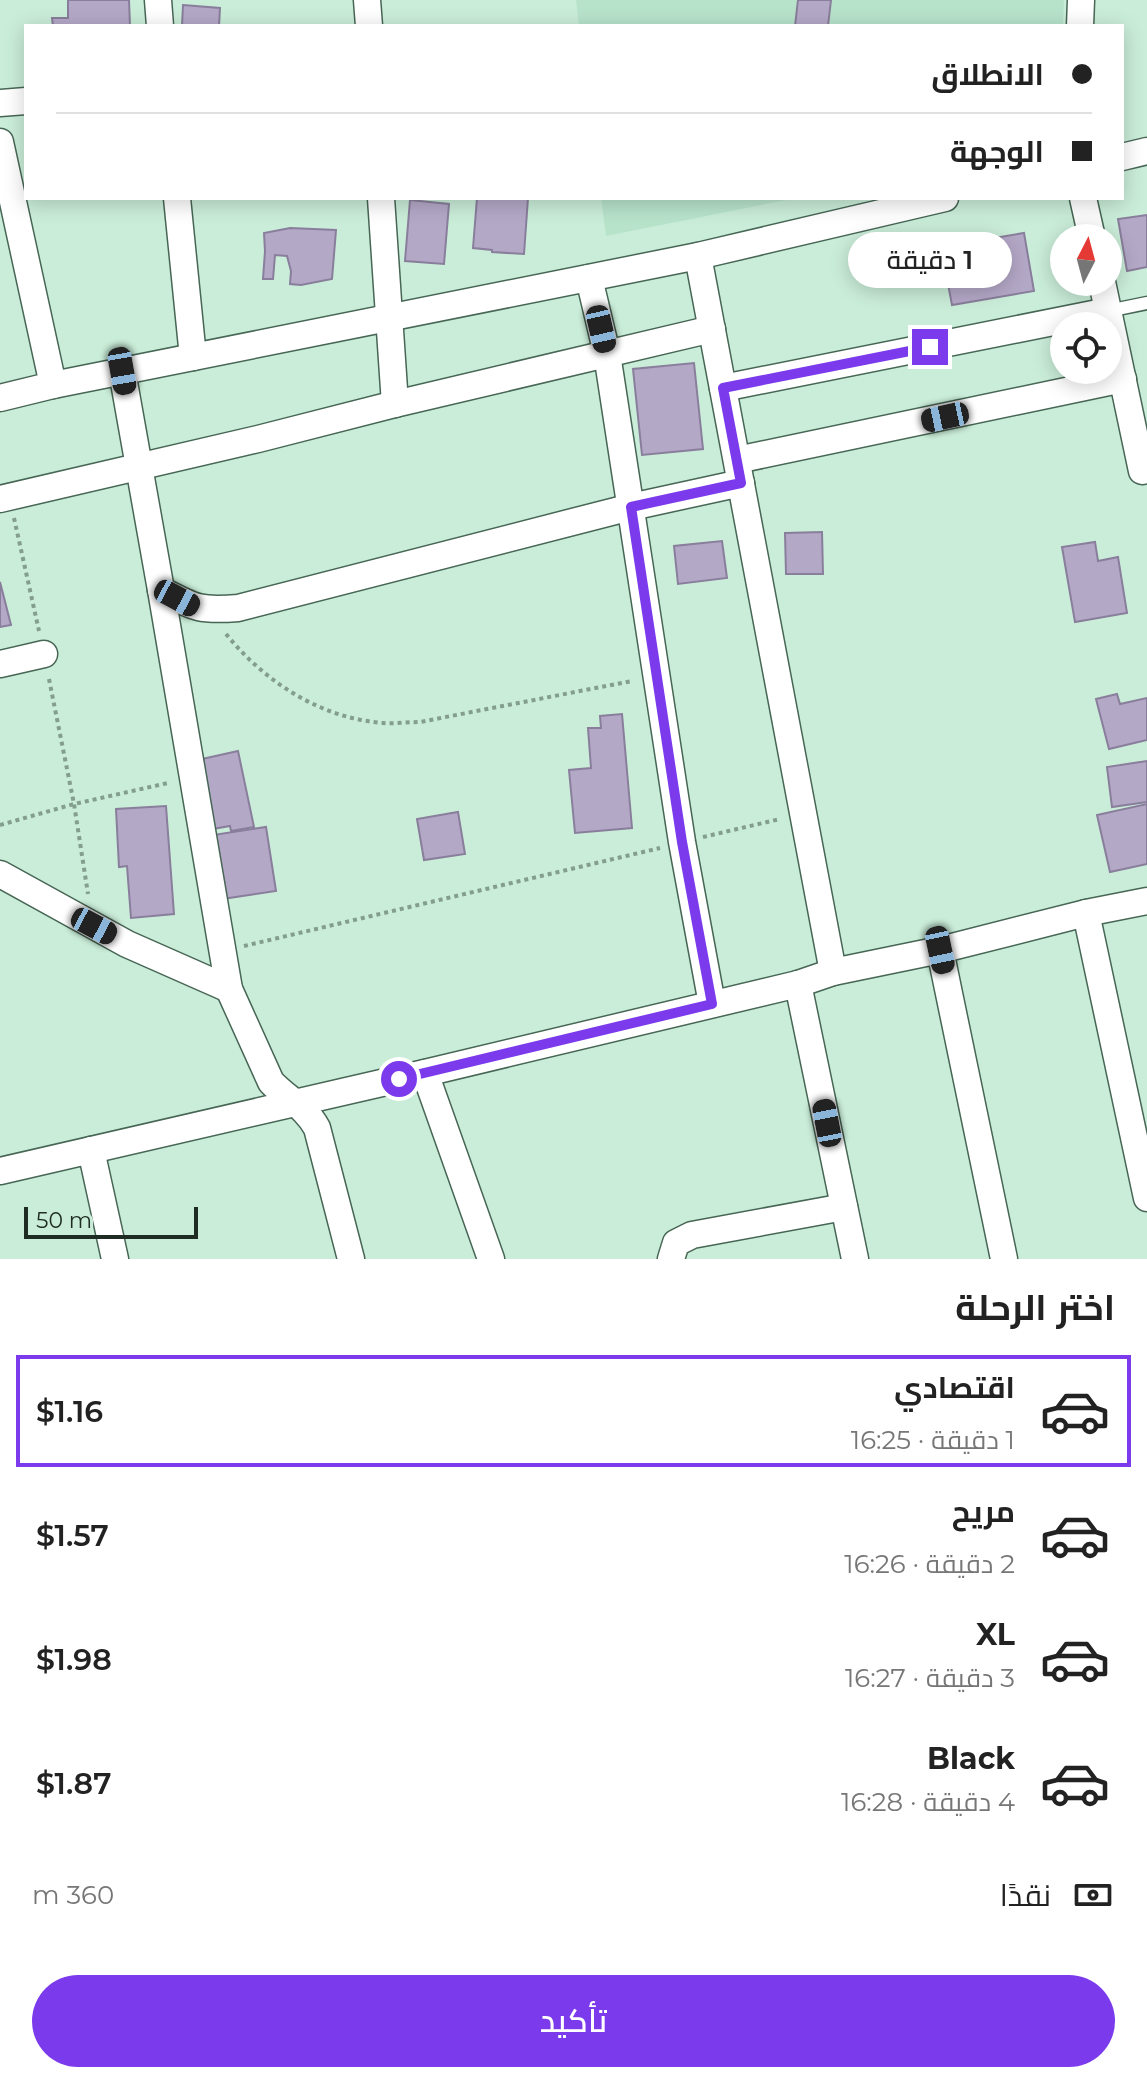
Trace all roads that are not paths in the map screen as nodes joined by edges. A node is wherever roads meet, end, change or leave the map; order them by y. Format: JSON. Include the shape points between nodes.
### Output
{"nodes":[{"id":1,"x":158,"y":0,"type":"edge"},
{"id":2,"x":367,"y":0,"type":"edge"},
{"id":3,"x":1081,"y":0,"type":"edge"},
{"id":4,"x":160,"y":24,"type":"edge"},
{"id":5,"x":369,"y":24,"type":"edge"},
{"id":6,"x":1080,"y":24,"type":"edge"},
{"id":7,"x":24,"y":101,"type":"edge"},
{"id":8,"x":0,"y":103,"type":"edge"},
{"id":9,"x":0,"y":142,"type":"edge"},
{"id":10,"x":1147,"y":151,"type":"edge"},
{"id":11,"x":1124,"y":157,"type":"edge"},
{"id":12,"x":4,"y":188,"type":"edge"},
{"id":13,"x":177,"y":200,"type":"edge"},
{"id":14,"x":381,"y":200,"type":"edge"},
{"id":15,"x":936,"y":200,"type":"edge"},
{"id":16,"x":1083,"y":200,"type":"edge"},
{"id":17,"x":1089,"y":224,"type":"edge"},
{"id":18,"x":698,"y":256,"type":"junction"},
{"id":19,"x":589,"y":278,"type":"junction"},
{"id":20,"x":1105,"y":296,"type":"edge"},
{"id":21,"x":1147,"y":303,"type":"edge"},
{"id":22,"x":1108,"y":311,"type":"junction"},
{"id":23,"x":389,"y":318,"type":"junction"},
{"id":24,"x":712,"y":329,"type":"junction"},
{"id":25,"x":607,"y":354,"type":"junction"},
{"id":26,"x":193,"y":357,"type":"junction"},
{"id":27,"x":122,"y":371,"type":"junction"},
{"id":28,"x":1123,"y":379,"type":"junction"},
{"id":29,"x":53,"y":385,"type":"junction"},
{"id":30,"x":723,"y":388,"type":"junction"},
{"id":31,"x":0,"y":398,"type":"edge"},
{"id":32,"x":395,"y":404,"type":"junction"},
{"id":33,"x":138,"y":466,"type":"junction"},
{"id":34,"x":739,"y":471,"type":"junction"},
{"id":35,"x":1145,"y":477,"type":"edge"},
{"id":36,"x":4,"y":498,"type":"edge"},
{"id":37,"x":631,"y":507,"type":"junction"},
{"id":38,"x":161,"y":590,"type":"junction"},
{"id":39,"x":44,"y":654,"type":"road end"},
{"id":40,"x":0,"y":664,"type":"edge"},
{"id":41,"x":0,"y":874,"type":"edge"},
{"id":42,"x":1147,"y":901,"type":"edge"},
{"id":43,"x":1086,"y":913,"type":"junction"},
{"id":44,"x":940,"y":950,"type":"junction"},
{"id":45,"x":833,"y":972,"type":"junction"},
{"id":46,"x":798,"y":984,"type":"junction"},
{"id":47,"x":229,"y":989,"type":"junction"},
{"id":48,"x":712,"y":1004,"type":"junction"},
{"id":49,"x":425,"y":1073,"type":"junction"},
{"id":50,"x":296,"y":1103,"type":"junction"},
{"id":51,"x":91,"y":1150,"type":"junction"},
{"id":52,"x":0,"y":1171,"type":"edge"},
{"id":53,"x":1147,"y":1198,"type":"edge"},
{"id":54,"x":844,"y":1207,"type":"junction"},
{"id":55,"x":115,"y":1259,"type":"edge"},
{"id":56,"x":351,"y":1259,"type":"edge"},
{"id":57,"x":491,"y":1259,"type":"edge"},
{"id":58,"x":671,"y":1259,"type":"edge"},
{"id":59,"x":855,"y":1259,"type":"edge"},
{"id":60,"x":1004,"y":1259,"type":"edge"}],
"edges":[{"from":1,"to":4,"type":"street"},
{"from":2,"to":5,"type":"street"},
{"from":3,"to":6,"type":"street"},
{"from":7,"to":8,"type":"street"},
{"from":9,"to":12,"type":"street"},
{"from":10,"to":11,"type":"street"},
{"from":12,"to":29,"type":"street"},
{"from":13,"to":26,"type":"street"},
{"from":14,"to":23,"type":"street"},
{"from":15,"to":18,"type":"street"},
{"from":16,"to":17,"type":"street"},
{"from":18,"to":19,"type":"street"},
{"from":18,"to":24,"type":"street"},
{"from":19,"to":23,"type":"street"},
{"from":19,"to":25,"type":"street"},
{"from":20,"to":22,"type":"street"},
{"from":21,"to":22,"type":"lane"},
{"from":22,"to":28,"type":"street"},
{"from":22,"to":30,"type":"street"},
{"from":23,"to":26,"type":"street"},
{"from":23,"to":32,"type":"street"},
{"from":24,"to":25,"type":"street"},
{"from":24,"to":30,"type":"street"},
{"from":25,"to":32,"type":"street"},
{"from":25,"to":37,"type":"street"},
{"from":26,"to":27,"type":"street"},
{"from":27,"to":29,"type":"street"},
{"from":27,"to":33,"type":"street"},
{"from":28,"to":34,"type":"street"},
{"from":28,"to":35,"type":"street"},
{"from":29,"to":31,"type":"street"},
{"from":30,"to":34,"type":"street"},
{"from":32,"to":33,"type":"street"},
{"from":33,"to":36,"type":"street"},
{"from":33,"to":38,"type":"street"},
{"from":34,"to":37,"type":"street"},
{"from":34,"to":45,"type":"street"},
{"from":37,"to":38,"type":"street","via":[[248,606],[207,610]]},
{"from":37,"to":48,"type":"street"},
{"from":38,"to":47,"type":"street"},
{"from":39,"to":40,"type":"street"},
{"from":41,"to":47,"type":"street","via":[[127,944]]},
{"from":42,"to":43,"type":"street"},
{"from":43,"to":44,"type":"street"},
{"from":43,"to":53,"type":"street"},
{"from":44,"to":45,"type":"street"},
{"from":44,"to":60,"type":"street"},
{"from":45,"to":46,"type":"street"},
{"from":46,"to":48,"type":"street"},
{"from":46,"to":54,"type":"street"},
{"from":47,"to":50,"type":"street","via":[[271,1082]]},
{"from":48,"to":49,"type":"street"},
{"from":49,"to":50,"type":"street"},
{"from":49,"to":57,"type":"street"},
{"from":50,"to":51,"type":"street"},
{"from":50,"to":56,"type":"street","via":[[317,1128]]},
{"from":51,"to":52,"type":"street"},
{"from":51,"to":55,"type":"street"},
{"from":54,"to":58,"type":"street","via":[[692,1235],[676,1243]]},
{"from":54,"to":59,"type":"street"}]}
